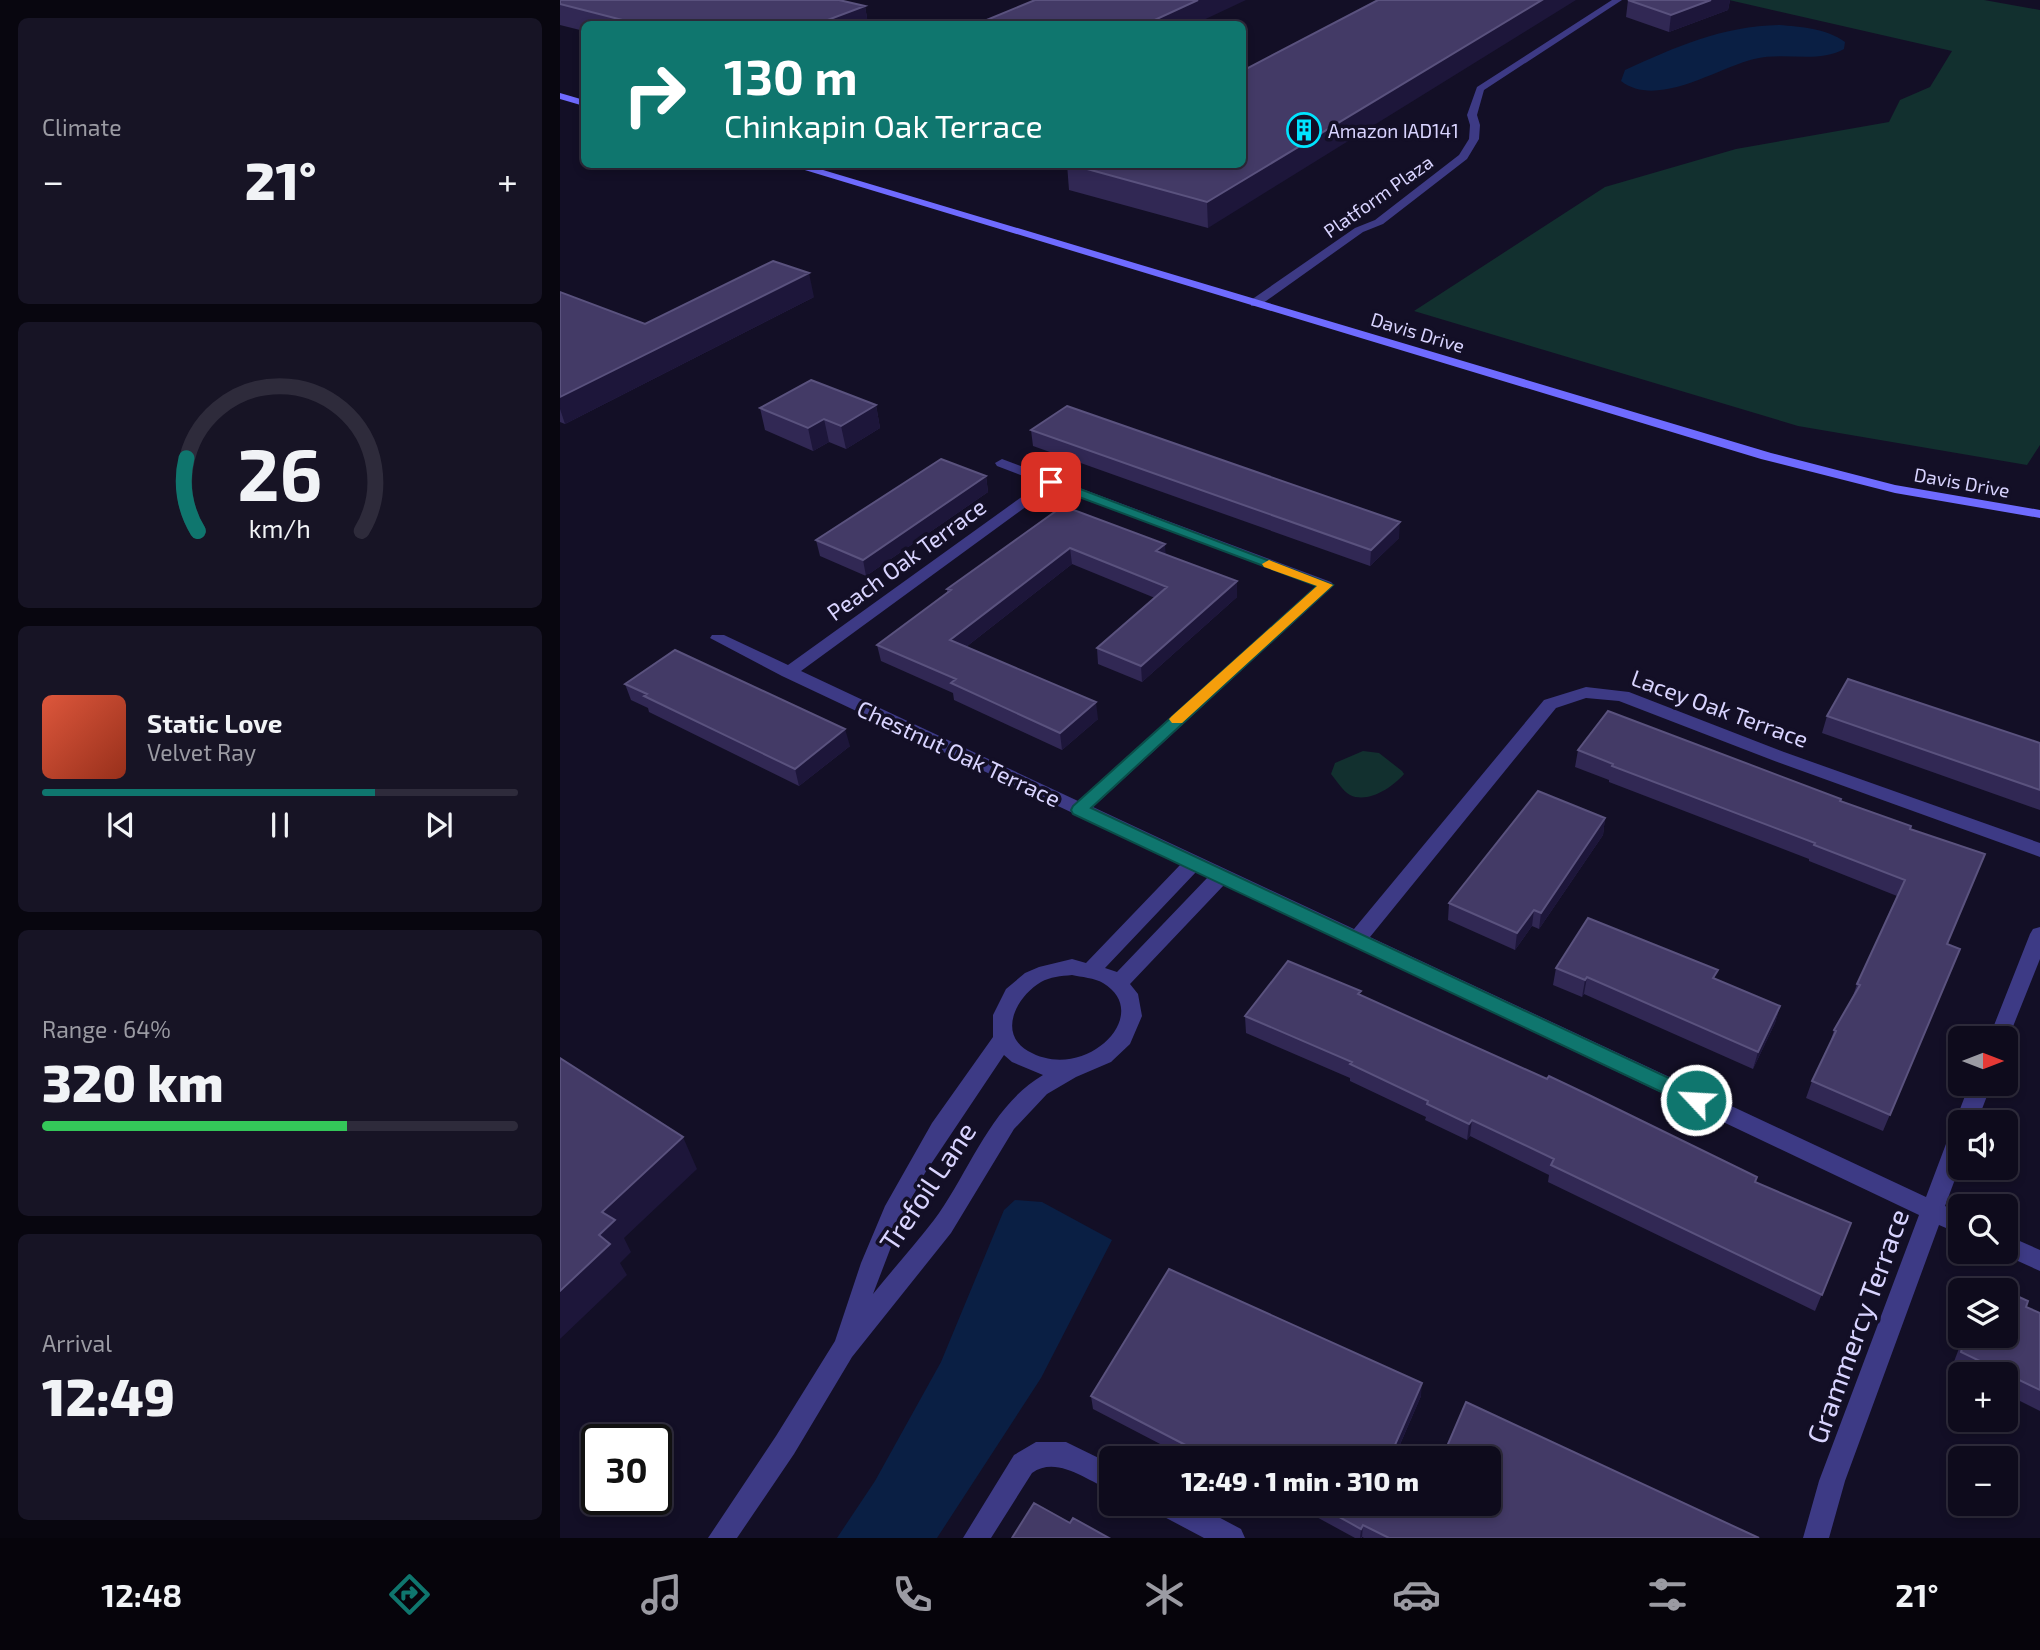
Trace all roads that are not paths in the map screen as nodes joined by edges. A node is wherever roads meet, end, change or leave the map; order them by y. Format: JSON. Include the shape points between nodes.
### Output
{"nodes":[{"id":1,"x":1618,"y":0,"type":"edge"},
{"id":2,"x":560,"y":96,"type":"edge"},
{"id":3,"x":581,"y":102,"type":"edge"},
{"id":4,"x":803,"y":168,"type":"edge"},
{"id":5,"x":1255,"y":303,"type":"junction"},
{"id":6,"x":1002,"y":463,"type":"dead end"},
{"id":7,"x":1051,"y":482,"type":"junction"},
{"id":8,"x":2040,"y":514,"type":"edge"},
{"id":9,"x":718,"y":638,"type":"dead end"},
{"id":10,"x":788,"y":672,"type":"junction"},
{"id":11,"x":1079,"y":810,"type":"junction"},
{"id":12,"x":2040,"y":850,"type":"edge"},
{"id":13,"x":1194,"y":863,"type":"junction"},
{"id":14,"x":1221,"y":876,"type":"junction"},
{"id":15,"x":2040,"y":934,"type":"edge"},
{"id":16,"x":1356,"y":940,"type":"junction"},
{"id":17,"x":1092,"y":969,"type":"junction"},
{"id":18,"x":1118,"y":983,"type":"junction"},
{"id":19,"x":2004,"y":1026,"type":"edge"},
{"id":20,"x":1003,"y":1037,"type":"junction"},
{"id":21,"x":1071,"y":1069,"type":"junction"},
{"id":22,"x":1948,"y":1167,"type":"edge"},
{"id":23,"x":1931,"y":1210,"type":"junction"},
{"id":24,"x":1948,"y":1218,"type":"edge"},
{"id":25,"x":2018,"y":1251,"type":"edge"},
{"id":26,"x":2040,"y":1261,"type":"edge"},
{"id":27,"x":843,"y":1349,"type":"junction"},
{"id":28,"x":1099,"y":1470,"type":"edge"},
{"id":29,"x":1189,"y":1516,"type":"edge"},
{"id":30,"x":721,"y":1538,"type":"edge"},
{"id":31,"x":976,"y":1538,"type":"edge"},
{"id":32,"x":1232,"y":1538,"type":"edge"},
{"id":33,"x":1816,"y":1538,"type":"edge"}],
"edges":[{"from":1,"to":5,"type":"street","name":"Platform Plaza","via":[[1480,89],[1472,116],[1474,139],[1463,157],[1379,222],[1359,230]]},
{"from":2,"to":3,"type":"street"},
{"from":4,"to":5,"type":"street","name":"Davis Drive"},
{"from":5,"to":8,"type":"street","name":"Davis Drive","via":[[1828,473],[1956,502]]},
{"from":6,"to":7,"type":"street"},
{"from":7,"to":10,"type":"street","name":"Peach Oak Terrace"},
{"from":7,"to":11,"type":"street","via":[[1326,585]]},
{"from":9,"to":10,"type":"street","name":"Chestnut Oak Terrace"},
{"from":10,"to":11,"type":"street","name":"Chestnut Oak Terrace"},
{"from":11,"to":13,"type":"street","name":"Chestnut Oak Terrace"},
{"from":12,"to":16,"type":"street","name":"Lacey Oak Terrace","via":[[1623,696],[1573,692],[1550,704]]},
{"from":13,"to":14,"type":"street","name":"Chestnut Oak Terrace"},
{"from":13,"to":17,"type":"street"},
{"from":14,"to":16,"type":"street","name":"Chestnut Oak Terrace"},
{"from":14,"to":18,"type":"street"},
{"from":15,"to":19,"type":"street"},
{"from":16,"to":23,"type":"street","name":"Chestnut Oak Terrace"},
{"from":17,"to":18,"type":"street","name":"Trefoil Lane"},
{"from":17,"to":20,"type":"street","name":"Trefoil Lane","via":[[1052,970],[1017,989],[1001,1021]]},
{"from":18,"to":21,"type":"street","name":"Trefoil Lane","via":[[1132,1003],[1126,1037],[1102,1058]]},
{"from":20,"to":21,"type":"street","name":"Trefoil Lane","via":[[1028,1063]]},
{"from":20,"to":27,"type":"street","name":"Trefoil Lane","via":[[911,1177],[865,1281]]},
{"from":21,"to":27,"type":"street","name":"Trefoil Lane","via":[[1039,1088],[1006,1123],[943,1226]]},
{"from":22,"to":23,"type":"street","name":"Grammercy Terrace"},
{"from":23,"to":24,"type":"street","name":"Chestnut Oak Terrace"},
{"from":23,"to":33,"type":"street","name":"Grammercy Terrace","via":[[1832,1481]]},
{"from":25,"to":26,"type":"street"},
{"from":27,"to":30,"type":"street","name":"Trefoil Lane"},
{"from":28,"to":31,"type":"street","via":[[1066,1455],[1036,1455],[1023,1464]]},
{"from":29,"to":32,"type":"street"}]}
